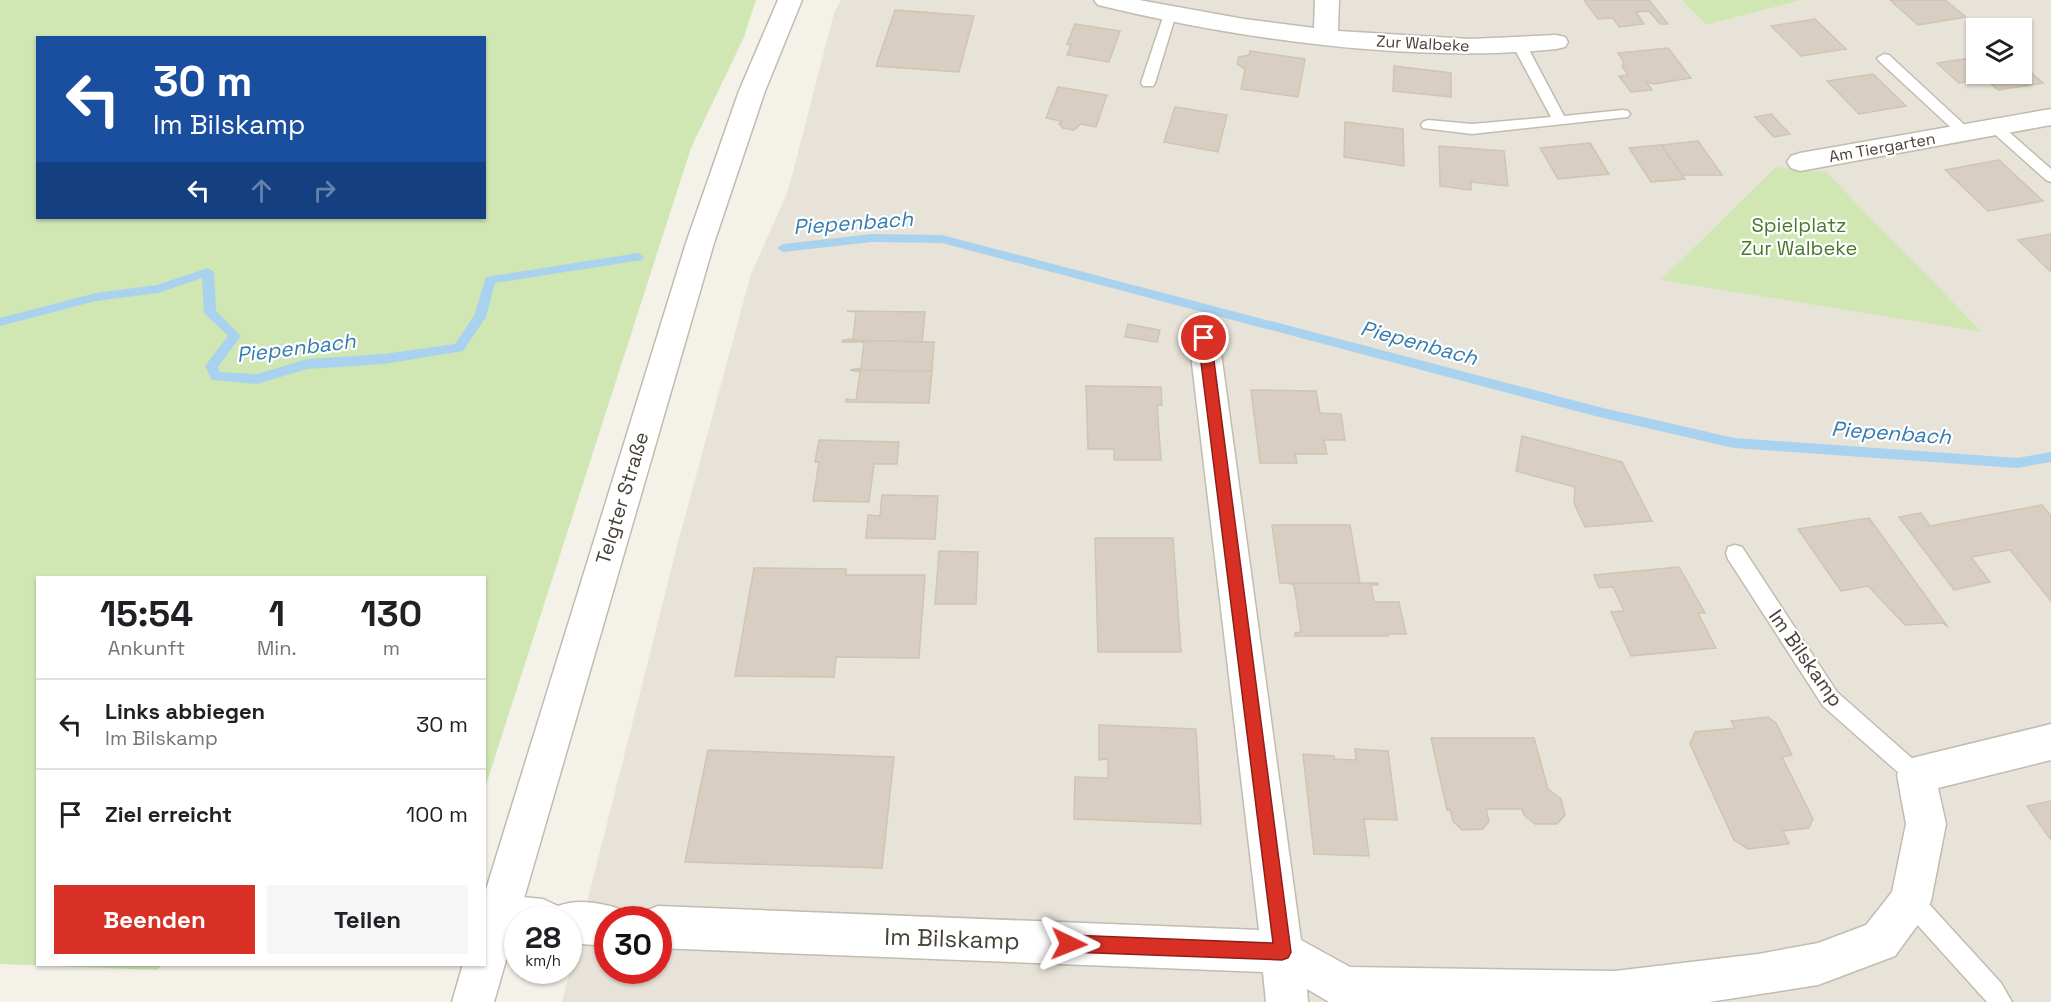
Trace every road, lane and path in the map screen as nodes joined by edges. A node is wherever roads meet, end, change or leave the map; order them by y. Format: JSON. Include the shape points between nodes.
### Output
{"nodes":[{"id":1,"x":790,"y":0,"type":"edge"},
{"id":2,"x":1106,"y":0,"type":"edge"},
{"id":3,"x":1327,"y":0,"type":"edge"},
{"id":4,"x":1170,"y":14,"type":"junction"},
{"id":5,"x":1326,"y":37,"type":"junction"},
{"id":6,"x":1556,"y":42,"type":"dead end"},
{"id":7,"x":1520,"y":46,"type":"junction"},
{"id":8,"x":1884,"y":58,"type":"dead end"},
{"id":9,"x":1148,"y":83,"type":"dead end"},
{"id":10,"x":1623,"y":114,"type":"dead end"},
{"id":11,"x":2051,"y":117,"type":"edge"},
{"id":12,"x":1560,"y":121,"type":"junction"},
{"id":13,"x":1428,"y":126,"type":"dead end"},
{"id":14,"x":1995,"y":127,"type":"junction"},
{"id":15,"x":1964,"y":132,"type":"junction"},
{"id":16,"x":1800,"y":162,"type":"dead end"},
{"id":17,"x":2051,"y":177,"type":"edge"},
{"id":18,"x":1204,"y":338,"type":"dead end"},
{"id":19,"x":1735,"y":554,"type":"dead end"},
{"id":20,"x":2051,"y":742,"type":"edge"},
{"id":21,"x":1916,"y":775,"type":"junction"},
{"id":22,"x":1911,"y":901,"type":"junction"},
{"id":23,"x":499,"y":916,"type":"junction"},
{"id":24,"x":504,"y":916,"type":"edge"},
{"id":25,"x":672,"y":928,"type":"edge"},
{"id":26,"x":1282,"y":952,"type":"junction"},
{"id":27,"x":486,"y":959,"type":"edge"},
{"id":28,"x":484,"y":966,"type":"edge"},
{"id":29,"x":473,"y":1002,"type":"edge"},
{"id":30,"x":1287,"y":1002,"type":"edge"},
{"id":31,"x":2000,"y":1002,"type":"edge"}],
"edges":[{"from":1,"to":23,"type":"street","name":"Telgter Straße","via":[[752,91],[700,243]]},
{"from":2,"to":4,"type":"street","name":"Zur Walbeke"},
{"from":3,"to":5,"type":"street"},
{"from":4,"to":5,"type":"street","name":"Zur Walbeke"},
{"from":4,"to":9,"type":"lane"},
{"from":5,"to":7,"type":"street","name":"Zur Walbeke"},
{"from":6,"to":7,"type":"street","name":"Zur Walbeke"},
{"from":7,"to":12,"type":"lane"},
{"from":8,"to":15,"type":"lane","name":"Am Tiergarten"},
{"from":10,"to":12,"type":"lane"},
{"from":11,"to":14,"type":"street","name":"Am Tiergarten"},
{"from":12,"to":13,"type":"lane","via":[[1472,129]]},
{"from":14,"to":15,"type":"street","name":"Am Tiergarten"},
{"from":14,"to":17,"type":"lane"},
{"from":15,"to":16,"type":"street","name":"Am Tiergarten"},
{"from":18,"to":26,"type":"street"},
{"from":19,"to":21,"type":"lane","name":"Im Bilskamp","via":[[1830,699]]},
{"from":20,"to":21,"type":"street"},
{"from":21,"to":22,"type":"street","name":"Im Bilskamp","via":[[1926,824]]},
{"from":22,"to":26,"type":"street","name":"Im Bilskamp","via":[[1880,941],[1818,964],[1615,992],[1346,988]]},
{"from":22,"to":31,"type":"lane"},
{"from":23,"to":24,"type":"street"},
{"from":23,"to":27,"type":"street","name":"Telgter Straße"},
{"from":25,"to":26,"type":"street","name":"Im Bilskamp"},
{"from":26,"to":30,"type":"street"},
{"from":28,"to":29,"type":"street","name":"Telgter Straße"}]}
